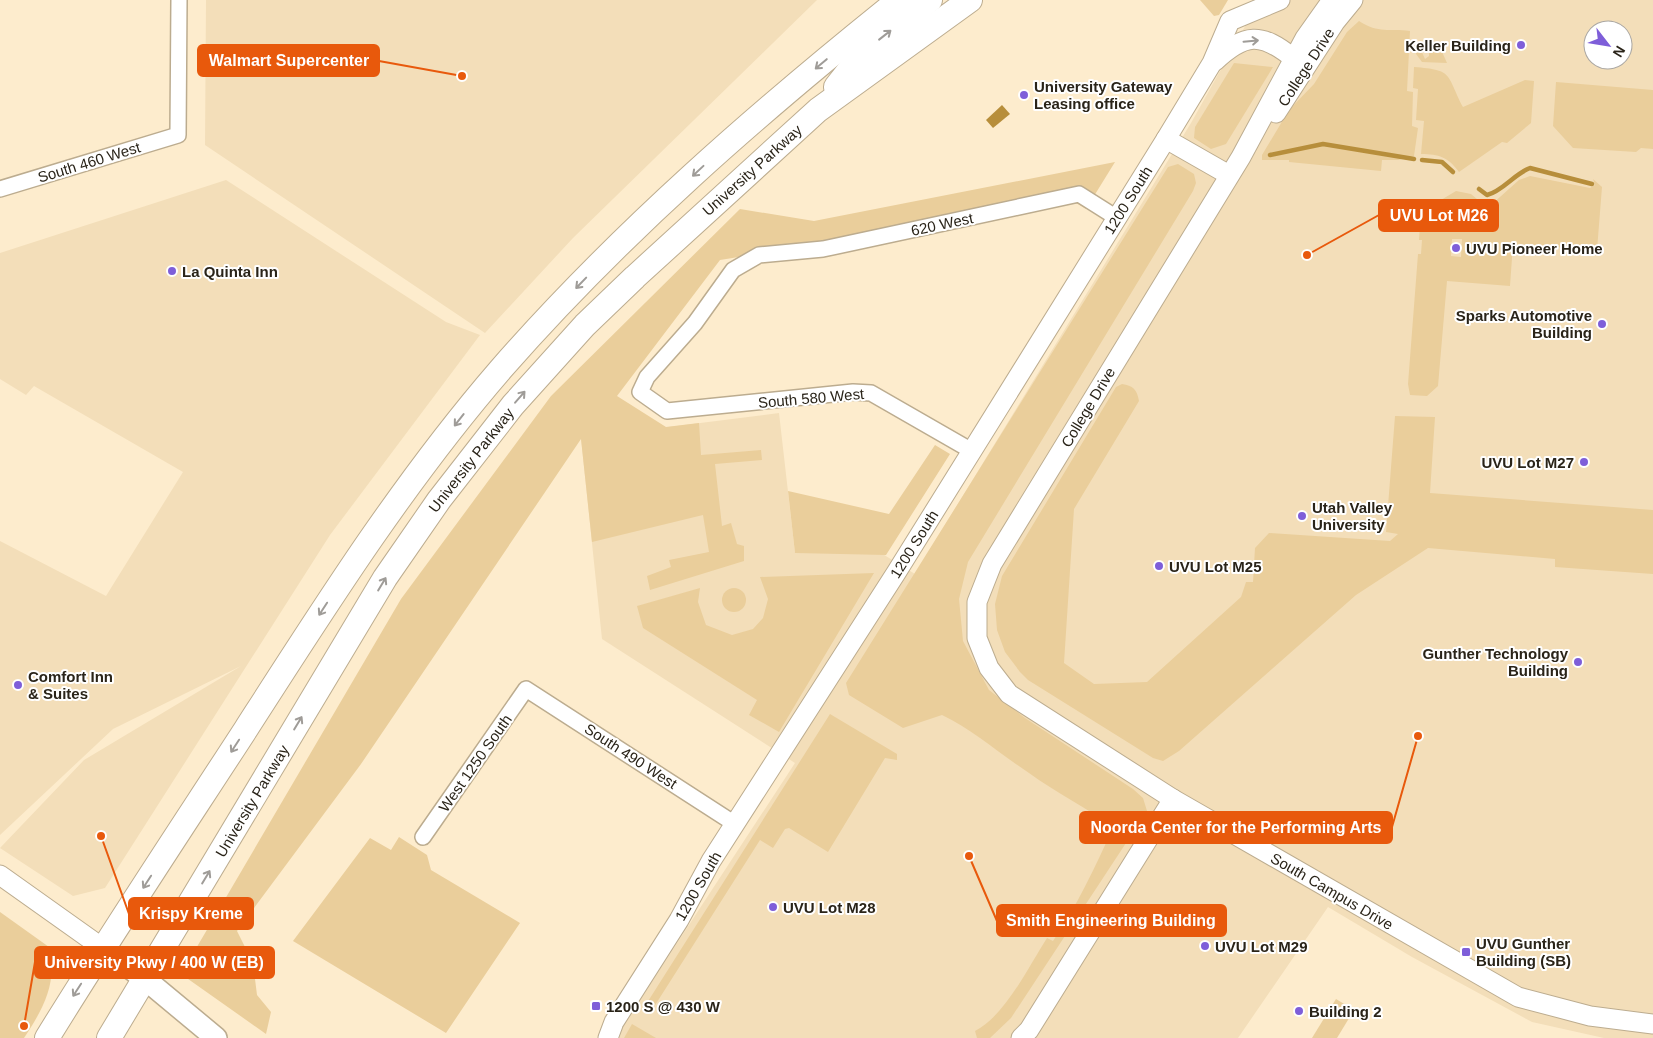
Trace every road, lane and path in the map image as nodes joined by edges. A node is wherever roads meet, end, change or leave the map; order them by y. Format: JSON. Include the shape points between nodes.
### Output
{"nodes":[{"id":1,"x":179,"y":0,"type":"edge"},
{"id":2,"x":884,"y":0,"type":"edge"},
{"id":3,"x":899,"y":0,"type":"edge"},
{"id":4,"x":930,"y":0,"type":"edge"},
{"id":5,"x":970,"y":0,"type":"edge"},
{"id":6,"x":1280,"y":0,"type":"edge"},
{"id":7,"x":1332,"y":0,"type":"edge"},
{"id":8,"x":1353,"y":0,"type":"edge"},
{"id":9,"x":858,"y":32,"type":"junction"},
{"id":10,"x":1293,"y":58,"type":"junction"},
{"id":11,"x":1212,"y":63,"type":"junction"},
{"id":12,"x":818,"y":110,"type":"junction"},
{"id":13,"x":1166,"y":139,"type":"junction"},
{"id":14,"x":1241,"y":157,"type":"junction"},
{"id":15,"x":1229,"y":175,"type":"junction"},
{"id":16,"x":0,"y":189,"type":"edge"},
{"id":17,"x":1117,"y":218,"type":"junction"},
{"id":18,"x":640,"y":392,"type":"joint"},
{"id":19,"x":972,"y":451,"type":"junction"},
{"id":20,"x":989,"y":668,"type":"joint"},
{"id":21,"x":526,"y":689,"type":"joint"},
{"id":22,"x":1173,"y":799,"type":"junction"},
{"id":23,"x":735,"y":824,"type":"junction"},
{"id":24,"x":424,"y":837,"type":"dead end"},
{"id":25,"x":0,"y":875,"type":"edge"},
{"id":26,"x":104,"y":949,"type":"junction"},
{"id":27,"x":145,"y":980,"type":"junction"},
{"id":28,"x":1653,"y":1024,"type":"edge"},
{"id":29,"x":611,"y":1030,"type":"edge"},
{"id":30,"x":47,"y":1038,"type":"edge"},
{"id":31,"x":109,"y":1038,"type":"edge"},
{"id":32,"x":216,"y":1038,"type":"edge"},
{"id":33,"x":596,"y":1038,"type":"edge"},
{"id":34,"x":1021,"y":1038,"type":"edge"}],
"edges":[{"from":1,"to":16,"type":"street","name":"South 460 West","via":[[178,135]]},
{"from":2,"to":9,"type":"main road"},
{"from":3,"to":9,"type":"main road"},
{"from":12,"to":4,"type":"main road","one_way":true,"via":[[866,50]]},
{"from":5,"to":12,"type":"main road","name":"University Parkway"},
{"from":6,"to":11,"type":"street","name":"1200 South","via":[[1230,21]]},
{"from":7,"to":10,"type":"street","name":"College Drive"},
{"from":8,"to":14,"type":"street","name":"College Drive","via":[[1335,22],[1277,112]]},
{"from":9,"to":26,"type":"main road","one_way":true,"via":[[736,137],[602,260],[501,369],[422,467],[359,554]]},
{"from":11,"to":10,"type":"street","name":"1200 South","one_way":true,"via":[[1232,45],[1252,38],[1271,42]]},
{"from":10,"to":14,"type":"street","name":"College Drive"},
{"from":11,"to":13,"type":"street","name":"1200 South"},
{"from":27,"to":12,"type":"main road","name":"University Parkway","one_way":true,"via":[[385,578],[477,449],[592,318]]},
{"from":13,"to":15,"type":"street"},
{"from":13,"to":17,"type":"street","name":"1200 South"},
{"from":14,"to":15,"type":"street","name":"College Drive"},
{"from":15,"to":20,"type":"street","name":"College Drive","via":[[992,564],[977,602],[978,638]]},
{"from":17,"to":18,"type":"street","name":"620 West","via":[[1079,194],[823,249],[759,255],[733,270],[695,323],[647,377]]},
{"from":17,"to":19,"type":"street","name":"1200 South"},
{"from":18,"to":19,"type":"street","name":"South 580 West","via":[[667,411],[870,392]]},
{"from":19,"to":23,"type":"street","name":"1200 South"},
{"from":20,"to":22,"type":"street","name":"South Campus Drive","via":[[1008,694]]},
{"from":21,"to":23,"type":"street","name":"South 490 West"},
{"from":21,"to":24,"type":"street","name":"West 1250 South"},
{"from":22,"to":28,"type":"street","name":"South Campus Drive","via":[[1518,997],[1590,1016]]},
{"from":22,"to":34,"type":"street"},
{"from":23,"to":29,"type":"street","name":"1200 South"},
{"from":25,"to":26,"type":"street"},
{"from":26,"to":27,"type":"main road"},
{"from":26,"to":30,"type":"main road","one_way":true},
{"from":27,"to":31,"type":"main road","name":"University Parkway"},
{"from":27,"to":32,"type":"main road"},
{"from":29,"to":33,"type":"street","name":"1200 South"}]}
